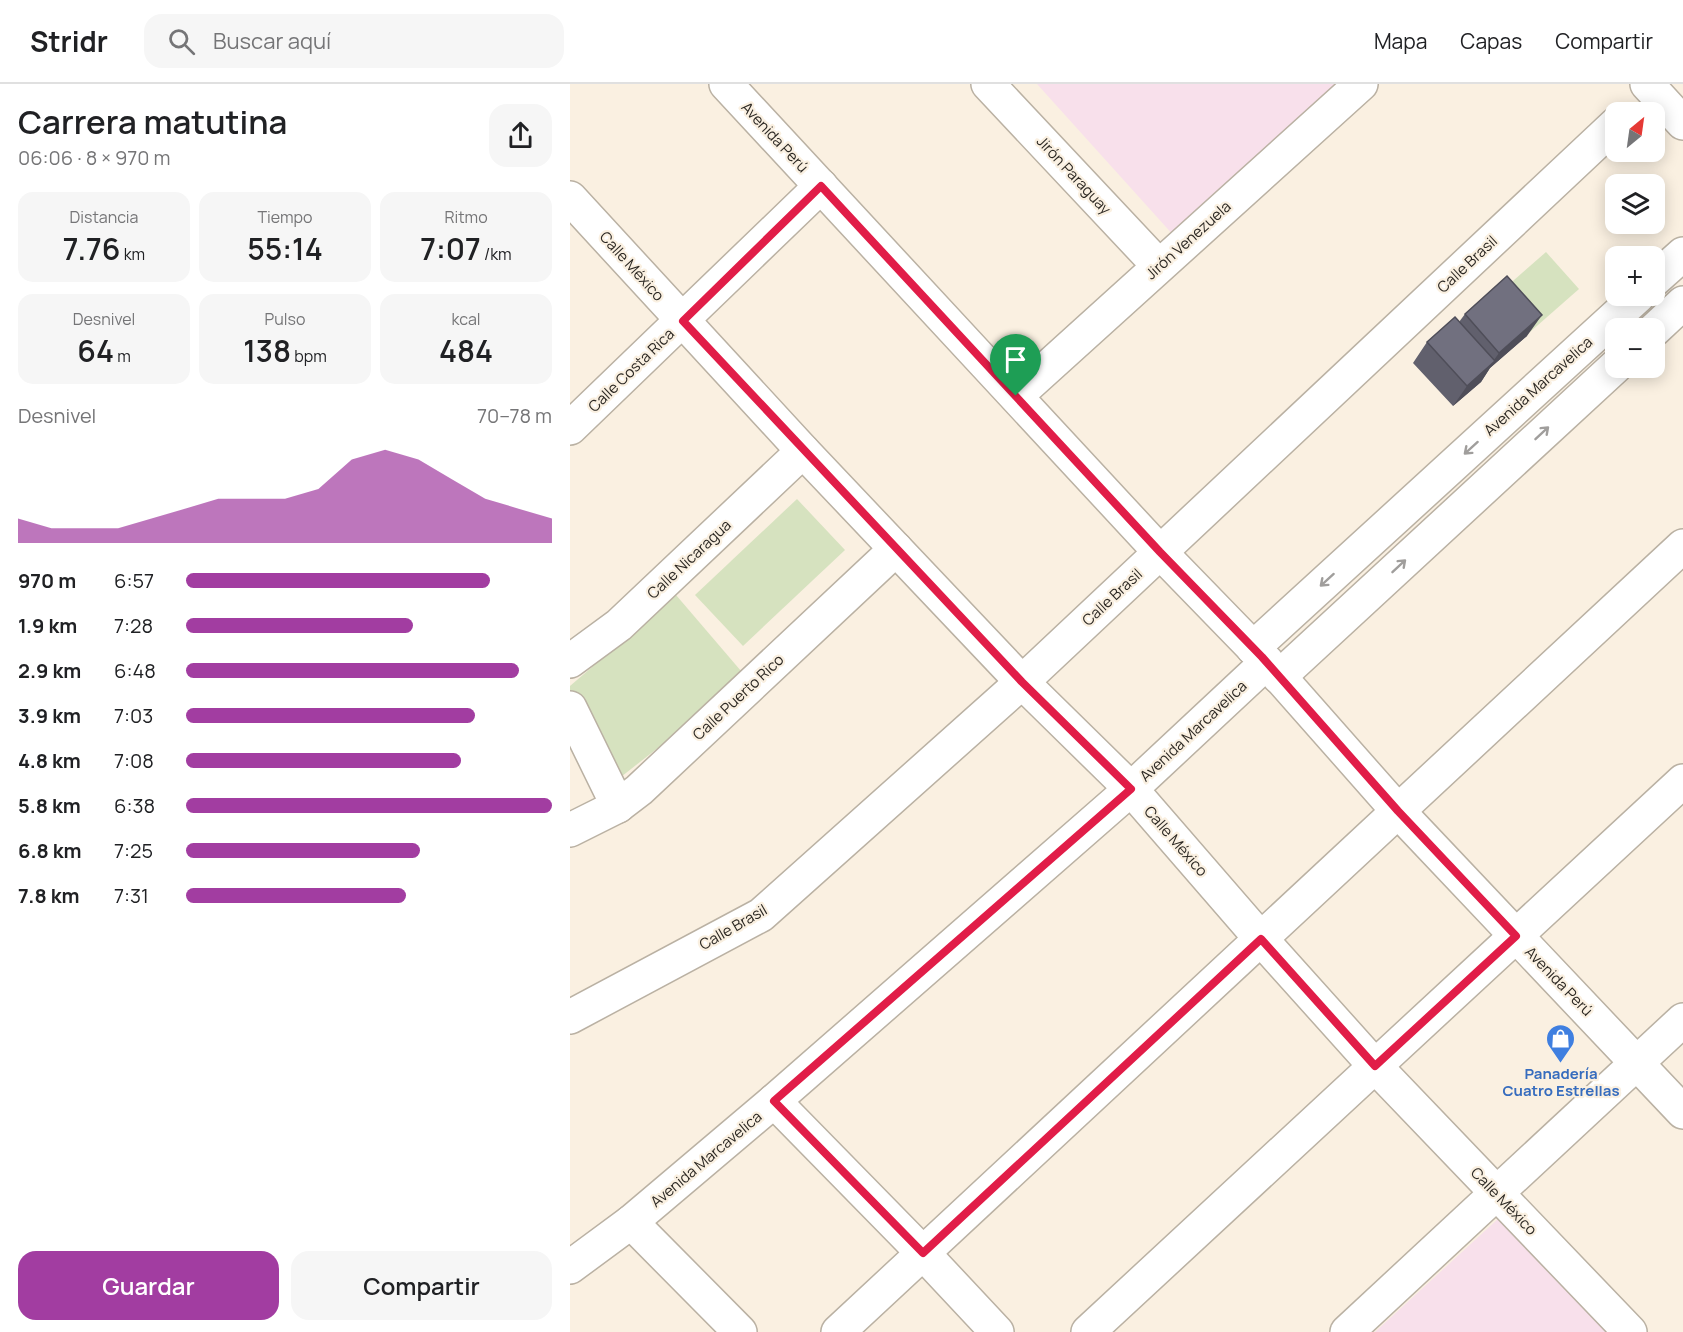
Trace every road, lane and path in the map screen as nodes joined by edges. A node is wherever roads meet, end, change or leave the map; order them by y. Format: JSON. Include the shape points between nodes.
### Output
{"nodes":[{"id":1,"x":726,"y":84,"type":"edge"},
{"id":2,"x":988,"y":84,"type":"edge"},
{"id":3,"x":1361,"y":84,"type":"edge"},
{"id":4,"x":1652,"y":86,"type":"edge"},
{"id":5,"x":1637,"y":102,"type":"edge"},
{"id":6,"x":1683,"y":123,"type":"edge"},
{"id":7,"x":1605,"y":134,"type":"edge"},
{"id":8,"x":821,"y":186,"type":"junction"},
{"id":9,"x":570,"y":198,"type":"edge"},
{"id":10,"x":1683,"y":254,"type":"edge"},
{"id":11,"x":1159,"y":266,"type":"junction"},
{"id":12,"x":1665,"y":270,"type":"edge"},
{"id":13,"x":1683,"y":303,"type":"edge"},
{"id":14,"x":1628,"y":306,"type":"edge"},
{"id":15,"x":1665,"y":320,"type":"edge"},
{"id":16,"x":683,"y":321,"type":"junction"},
{"id":17,"x":1605,"y":375,"type":"edge"},
{"id":18,"x":1016,"y":396,"type":"junction"},
{"id":19,"x":570,"y":428,"type":"edge"},
{"id":20,"x":803,"y":451,"type":"junction"},
{"id":21,"x":1683,"y":546,"type":"edge"},
{"id":22,"x":896,"y":549,"type":"junction"},
{"id":23,"x":1160,"y":552,"type":"junction"},
{"id":24,"x":570,"y":661,"type":"edge"},
{"id":25,"x":1266,"y":662,"type":"junction"},
{"id":26,"x":1022,"y":682,"type":"junction"},
{"id":27,"x":570,"y":708,"type":"edge"},
{"id":28,"x":1683,"y":781,"type":"edge"},
{"id":29,"x":1131,"y":789,"type":"junction"},
{"id":30,"x":618,"y":806,"type":"junction"},
{"id":31,"x":1398,"y":811,"type":"junction"},
{"id":32,"x":570,"y":830,"type":"edge"},
{"id":33,"x":1516,"y":936,"type":"junction"},
{"id":34,"x":1261,"y":939,"type":"junction"},
{"id":35,"x":570,"y":1017,"type":"edge"},
{"id":36,"x":1683,"y":1020,"type":"edge"},
{"id":37,"x":1636,"y":1063,"type":"junction"},
{"id":38,"x":1375,"y":1066,"type":"junction"},
{"id":39,"x":774,"y":1101,"type":"junction"},
{"id":40,"x":1683,"y":1112,"type":"edge"},
{"id":41,"x":1496,"y":1193,"type":"junction"},
{"id":42,"x":631,"y":1222,"type":"junction"},
{"id":43,"x":923,"y":1253,"type":"junction"},
{"id":44,"x":570,"y":1267,"type":"edge"},
{"id":45,"x":740,"y":1332,"type":"edge"},
{"id":46,"x":838,"y":1332,"type":"edge"},
{"id":47,"x":997,"y":1332,"type":"edge"},
{"id":48,"x":1088,"y":1332,"type":"edge"},
{"id":49,"x":1347,"y":1332,"type":"edge"},
{"id":50,"x":1630,"y":1332,"type":"edge"}],
"edges":[{"from":1,"to":8,"type":"street","name":"Avenida Perú"},
{"from":2,"to":11,"type":"street","name":"Jirón Paraguay"},
{"from":3,"to":11,"type":"street","name":"Jirón Venezuela"},
{"from":4,"to":5,"type":"street"},
{"from":4,"to":6,"type":"street"},
{"from":7,"to":23,"type":"street","name":"Calle Brasil"},
{"from":8,"to":16,"type":"street","name":"Calle Costa Rica"},
{"from":8,"to":18,"type":"street","name":"Avenida Perú"},
{"from":9,"to":16,"type":"street","name":"Calle México"},
{"from":10,"to":12,"type":"street"},
{"from":11,"to":18,"type":"street","name":"Jirón Venezuela"},
{"from":13,"to":15,"type":"street"},
{"from":14,"to":25,"type":"street","name":"Avenida Marcavelica","one_way":true},
{"from":16,"to":19,"type":"street","name":"Calle Costa Rica"},
{"from":16,"to":20,"type":"street","name":"Calle México"},
{"from":25,"to":17,"type":"street","name":"Avenida Marcavelica","one_way":true},
{"from":18,"to":23,"type":"street","name":"Avenida Perú"},
{"from":20,"to":22,"type":"street","name":"Calle México"},
{"from":20,"to":24,"type":"street","name":"Calle Nicaragua","via":[[619,625]]},
{"from":21,"to":31,"type":"street"},
{"from":22,"to":26,"type":"street","name":"Calle México"},
{"from":22,"to":30,"type":"street","name":"Calle Puerto Rico"},
{"from":23,"to":25,"type":"street","name":"Avenida Perú"},
{"from":23,"to":26,"type":"street","name":"Calle Brasil"},
{"from":25,"to":29,"type":"street","name":"Avenida Marcavelica"},
{"from":25,"to":31,"type":"street","name":"Avenida Perú"},
{"from":26,"to":29,"type":"street","name":"Calle México"},
{"from":26,"to":35,"type":"street","name":"Calle Brasil","via":[[761,915]]},
{"from":27,"to":30,"type":"street"},
{"from":28,"to":33,"type":"street"},
{"from":29,"to":34,"type":"street","name":"Calle México"},
{"from":29,"to":39,"type":"street","name":"Avenida Marcavelica"},
{"from":30,"to":32,"type":"street","name":"Calle Puerto Rico"},
{"from":31,"to":33,"type":"street","name":"Avenida Perú"},
{"from":31,"to":34,"type":"street"},
{"from":33,"to":37,"type":"street","name":"Avenida Perú"},
{"from":33,"to":38,"type":"street"},
{"from":34,"to":38,"type":"street","name":"Calle México"},
{"from":34,"to":43,"type":"street"},
{"from":36,"to":37,"type":"street"},
{"from":37,"to":40,"type":"street","name":"Avenida Perú"},
{"from":37,"to":41,"type":"street"},
{"from":38,"to":41,"type":"street","name":"Calle México"},
{"from":38,"to":48,"type":"street"},
{"from":39,"to":42,"type":"street","name":"Avenida Marcavelica"},
{"from":39,"to":43,"type":"street"},
{"from":41,"to":49,"type":"street"},
{"from":41,"to":50,"type":"street","name":"Calle México"},
{"from":42,"to":44,"type":"street","name":"Avenida Marcavelica"},
{"from":42,"to":45,"type":"street"},
{"from":43,"to":46,"type":"street"},
{"from":43,"to":47,"type":"street"}]}
